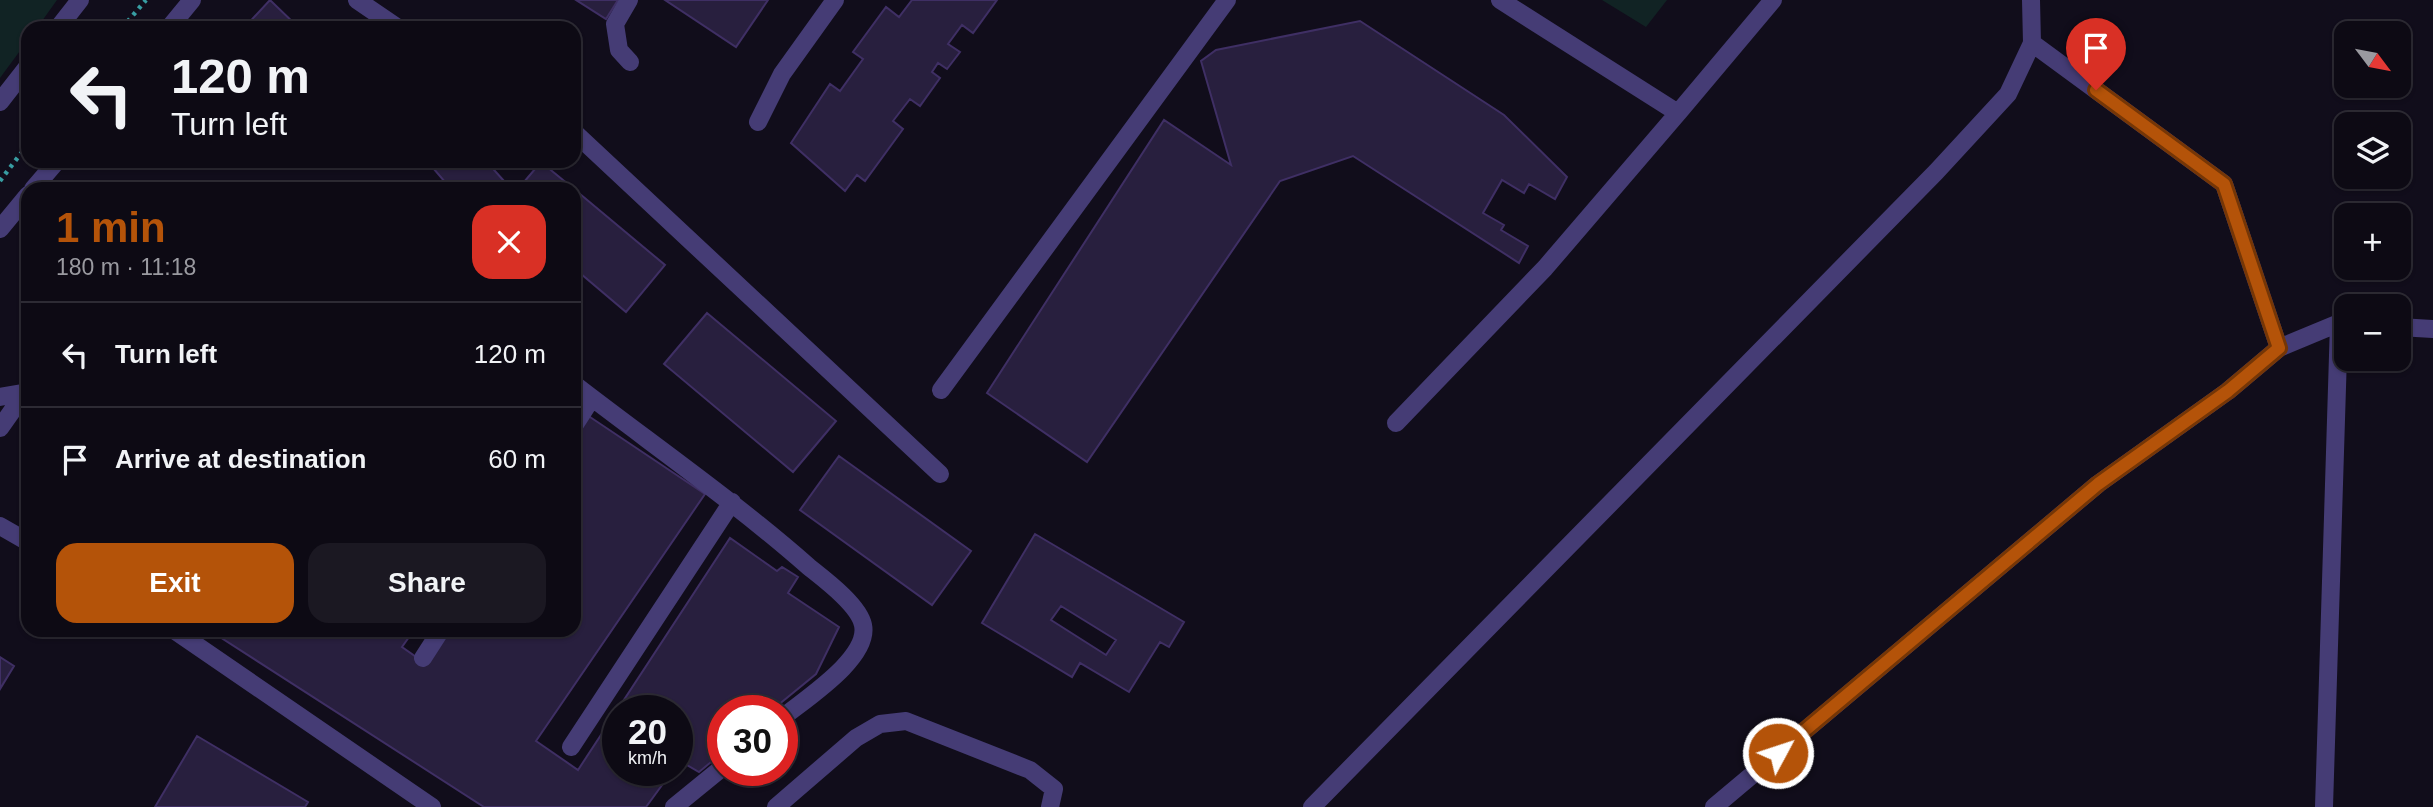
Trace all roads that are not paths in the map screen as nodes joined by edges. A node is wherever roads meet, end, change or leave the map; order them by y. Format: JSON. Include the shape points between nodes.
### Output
{"nodes":[{"id":1,"x":80,"y":0,"type":"edge"},
{"id":2,"x":192,"y":0,"type":"edge"},
{"id":3,"x":357,"y":0,"type":"edge"},
{"id":4,"x":629,"y":0,"type":"edge"},
{"id":5,"x":835,"y":0,"type":"edge"},
{"id":6,"x":1227,"y":0,"type":"edge"},
{"id":7,"x":1500,"y":0,"type":"edge"},
{"id":8,"x":1773,"y":0,"type":"edge"},
{"id":9,"x":2031,"y":0,"type":"edge"},
{"id":10,"x":64,"y":21,"type":"edge"},
{"id":11,"x":175,"y":21,"type":"edge"},
{"id":12,"x":388,"y":21,"type":"edge"},
{"id":13,"x":2032,"y":43,"type":"junction"},
{"id":14,"x":630,"y":62,"type":"dead end"},
{"id":15,"x":21,"y":75,"type":"edge"},
{"id":16,"x":0,"y":102,"type":"edge"},
{"id":17,"x":1678,"y":113,"type":"junction"},
{"id":18,"x":758,"y":121,"type":"dead end"},
{"id":19,"x":581,"y":139,"type":"edge"},
{"id":20,"x":51,"y":168,"type":"edge"},
{"id":21,"x":39,"y":182,"type":"edge"},
{"id":22,"x":21,"y":204,"type":"edge"},
{"id":23,"x":0,"y":229,"type":"edge"},
{"id":24,"x":2334,"y":327,"type":"edge"},
{"id":25,"x":2411,"y":328,"type":"edge"},
{"id":26,"x":2433,"y":329,"type":"edge"},
{"id":27,"x":2279,"y":348,"type":"junction"},
{"id":28,"x":2341,"y":371,"type":"edge"},
{"id":29,"x":581,"y":389,"type":"edge"},
{"id":30,"x":941,"y":390,"type":"dead end"},
{"id":31,"x":21,"y":394,"type":"edge"},
{"id":32,"x":0,"y":397,"type":"edge"},
{"id":33,"x":592,"y":398,"type":"junction"},
{"id":34,"x":21,"y":400,"type":"edge"},
{"id":35,"x":581,"y":415,"type":"edge"},
{"id":36,"x":1396,"y":423,"type":"dead end"},
{"id":37,"x":0,"y":428,"type":"edge"},
{"id":38,"x":940,"y":474,"type":"dead end"},
{"id":39,"x":732,"y":502,"type":"junction"},
{"id":40,"x":0,"y":526,"type":"edge"},
{"id":41,"x":21,"y":538,"type":"edge"},
{"id":42,"x":184,"y":637,"type":"edge"},
{"id":43,"x":436,"y":637,"type":"edge"},
{"id":44,"x":423,"y":658,"type":"dead end"},
{"id":45,"x":798,"y":705,"type":"edge"},
{"id":46,"x":571,"y":747,"type":"dead end"},
{"id":47,"x":707,"y":780,"type":"edge"},
{"id":48,"x":432,"y":807,"type":"edge"},
{"id":49,"x":674,"y":807,"type":"edge"},
{"id":50,"x":776,"y":807,"type":"edge"},
{"id":51,"x":1050,"y":807,"type":"edge"},
{"id":52,"x":1312,"y":807,"type":"edge"},
{"id":53,"x":1714,"y":807,"type":"edge"},
{"id":54,"x":2324,"y":807,"type":"edge"}],
"edges":[{"from":1,"to":10,"type":"street"},
{"from":2,"to":11,"type":"street"},
{"from":3,"to":12,"type":"street"},
{"from":4,"to":14,"type":"street","via":[[615,24],[619,50]]},
{"from":5,"to":18,"type":"street","via":[[782,74]]},
{"from":6,"to":30,"type":"street"},
{"from":7,"to":17,"type":"street"},
{"from":8,"to":17,"type":"street"},
{"from":9,"to":13,"type":"street"},
{"from":13,"to":27,"type":"street","via":[[2224,184]]},
{"from":13,"to":52,"type":"street","via":[[2008,94],[1936,172]]},
{"from":15,"to":16,"type":"street"},
{"from":17,"to":36,"type":"street","via":[[1545,268]]},
{"from":19,"to":38,"type":"street"},
{"from":20,"to":21,"type":"street"},
{"from":22,"to":23,"type":"street"},
{"from":24,"to":27,"type":"street"},
{"from":25,"to":26,"type":"street"},
{"from":27,"to":53,"type":"street","via":[[2228,391],[2098,484]]},
{"from":28,"to":54,"type":"street"},
{"from":29,"to":33,"type":"street"},
{"from":31,"to":32,"type":"street"},
{"from":33,"to":35,"type":"street"},
{"from":33,"to":39,"type":"street"},
{"from":34,"to":37,"type":"street"},
{"from":39,"to":45,"type":"street","via":[[838,591],[863,625],[861,643],[848,664]]},
{"from":39,"to":46,"type":"street"},
{"from":40,"to":41,"type":"street"},
{"from":42,"to":48,"type":"street"},
{"from":43,"to":44,"type":"street"},
{"from":47,"to":49,"type":"street"},
{"from":50,"to":51,"type":"street","via":[[856,738],[880,724],[906,721],[1030,770],[1054,789]]}]}
